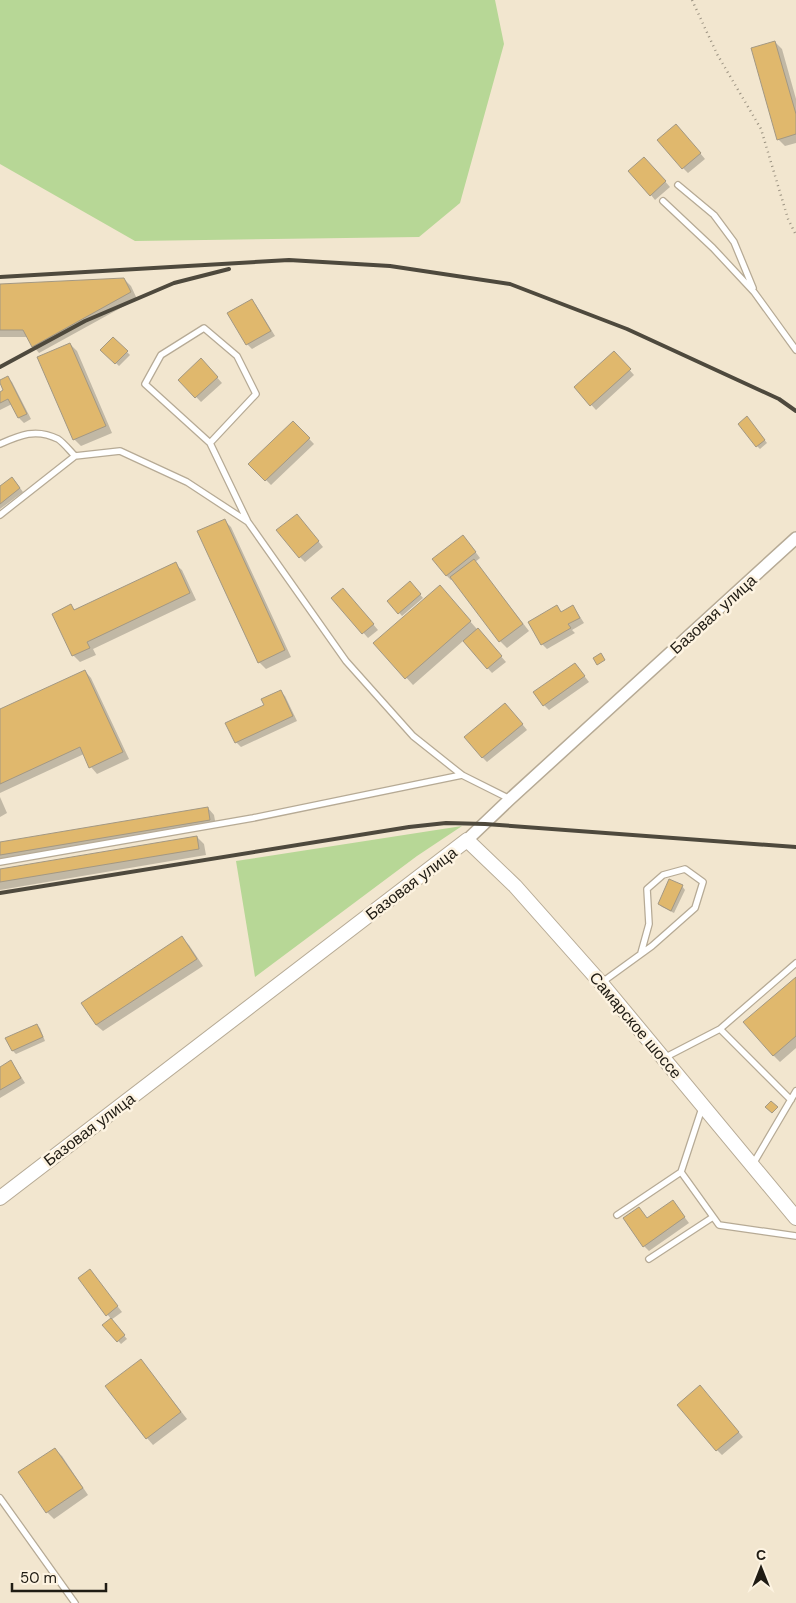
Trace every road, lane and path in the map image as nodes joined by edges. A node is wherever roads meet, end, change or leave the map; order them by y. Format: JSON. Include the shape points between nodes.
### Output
{"nodes":[{"id":1,"x":692,"y":0,"type":"edge"},
{"id":2,"x":678,"y":185,"type":"dead end"},
{"id":3,"x":663,"y":200,"type":"dead end"},
{"id":4,"x":796,"y":235,"type":"edge"},
{"id":5,"x":754,"y":292,"type":"junction"},
{"id":6,"x":796,"y":350,"type":"edge"},
{"id":7,"x":210,"y":443,"type":"junction"},
{"id":8,"x":0,"y":444,"type":"edge"},
{"id":9,"x":75,"y":456,"type":"junction"},
{"id":10,"x":0,"y":515,"type":"edge"},
{"id":11,"x":248,"y":522,"type":"junction"},
{"id":12,"x":796,"y":538,"type":"edge"},
{"id":13,"x":462,"y":775,"type":"junction"},
{"id":14,"x":510,"y":799,"type":"junction"},
{"id":15,"x":467,"y":840,"type":"junction"},
{"id":16,"x":0,"y":862,"type":"edge"},
{"id":17,"x":641,"y":953,"type":"junction"},
{"id":18,"x":796,"y":963,"type":"edge"},
{"id":19,"x":601,"y":983,"type":"junction"},
{"id":20,"x":720,"y":1029,"type":"junction"},
{"id":21,"x":663,"y":1058,"type":"junction"},
{"id":22,"x":796,"y":1091,"type":"edge"},
{"id":23,"x":791,"y":1100,"type":"junction"},
{"id":24,"x":703,"y":1106,"type":"junction"},
{"id":25,"x":752,"y":1166,"type":"junction"},
{"id":26,"x":681,"y":1172,"type":"junction"},
{"id":27,"x":0,"y":1198,"type":"edge"},
{"id":28,"x":617,"y":1214,"type":"dead end"},
{"id":29,"x":713,"y":1217,"type":"junction"},
{"id":30,"x":796,"y":1218,"type":"edge"},
{"id":31,"x":796,"y":1236,"type":"edge"},
{"id":32,"x":649,"y":1258,"type":"dead end"},
{"id":33,"x":0,"y":1498,"type":"edge"},
{"id":34,"x":75,"y":1603,"type":"edge"}],
"edges":[{"from":1,"to":4,"type":"path","via":[[717,54],[761,129],[788,219]]},
{"from":2,"to":5,"type":"lane","via":[[714,215],[734,242]]},
{"from":3,"to":5,"type":"lane"},
{"from":5,"to":6,"type":"lane"},
{"from":7,"to":7,"type":"lane","via":[[145,384],[161,354],[204,328],[237,356],[256,394]]},
{"from":7,"to":11,"type":"lane"},
{"from":8,"to":9,"type":"lane","via":[[24,434],[36,433],[58,440]]},
{"from":9,"to":10,"type":"lane"},
{"from":9,"to":11,"type":"lane","via":[[120,451],[187,482]]},
{"from":11,"to":13,"type":"lane","via":[[346,662],[413,736]]},
{"from":12,"to":14,"type":"street","name":"Базовая улица"},
{"from":13,"to":14,"type":"lane"},
{"from":13,"to":16,"type":"lane","via":[[253,818]]},
{"from":14,"to":15,"type":"street","name":"Базовая улица"},
{"from":15,"to":19,"type":"street","name":"Самарское шоссе","via":[[515,886]]},
{"from":15,"to":27,"type":"street","name":"Базовая улица"},
{"from":17,"to":17,"type":"lane","via":[[695,908],[703,882],[685,869],[664,875],[647,888],[649,924]]},
{"from":17,"to":19,"type":"lane"},
{"from":18,"to":20,"type":"lane"},
{"from":19,"to":21,"type":"street","name":"Самарское шоссе"},
{"from":20,"to":21,"type":"lane"},
{"from":20,"to":23,"type":"lane"},
{"from":21,"to":24,"type":"street","name":"Самарское шоссе"},
{"from":22,"to":23,"type":"lane"},
{"from":23,"to":25,"type":"lane"},
{"from":24,"to":25,"type":"street","name":"Самарское шоссе"},
{"from":24,"to":26,"type":"lane"},
{"from":25,"to":30,"type":"street","name":"Самарское шоссе"},
{"from":26,"to":28,"type":"lane"},
{"from":26,"to":29,"type":"lane"},
{"from":29,"to":31,"type":"lane","via":[[719,1225]]},
{"from":29,"to":32,"type":"lane"},
{"from":33,"to":34,"type":"lane"}]}
